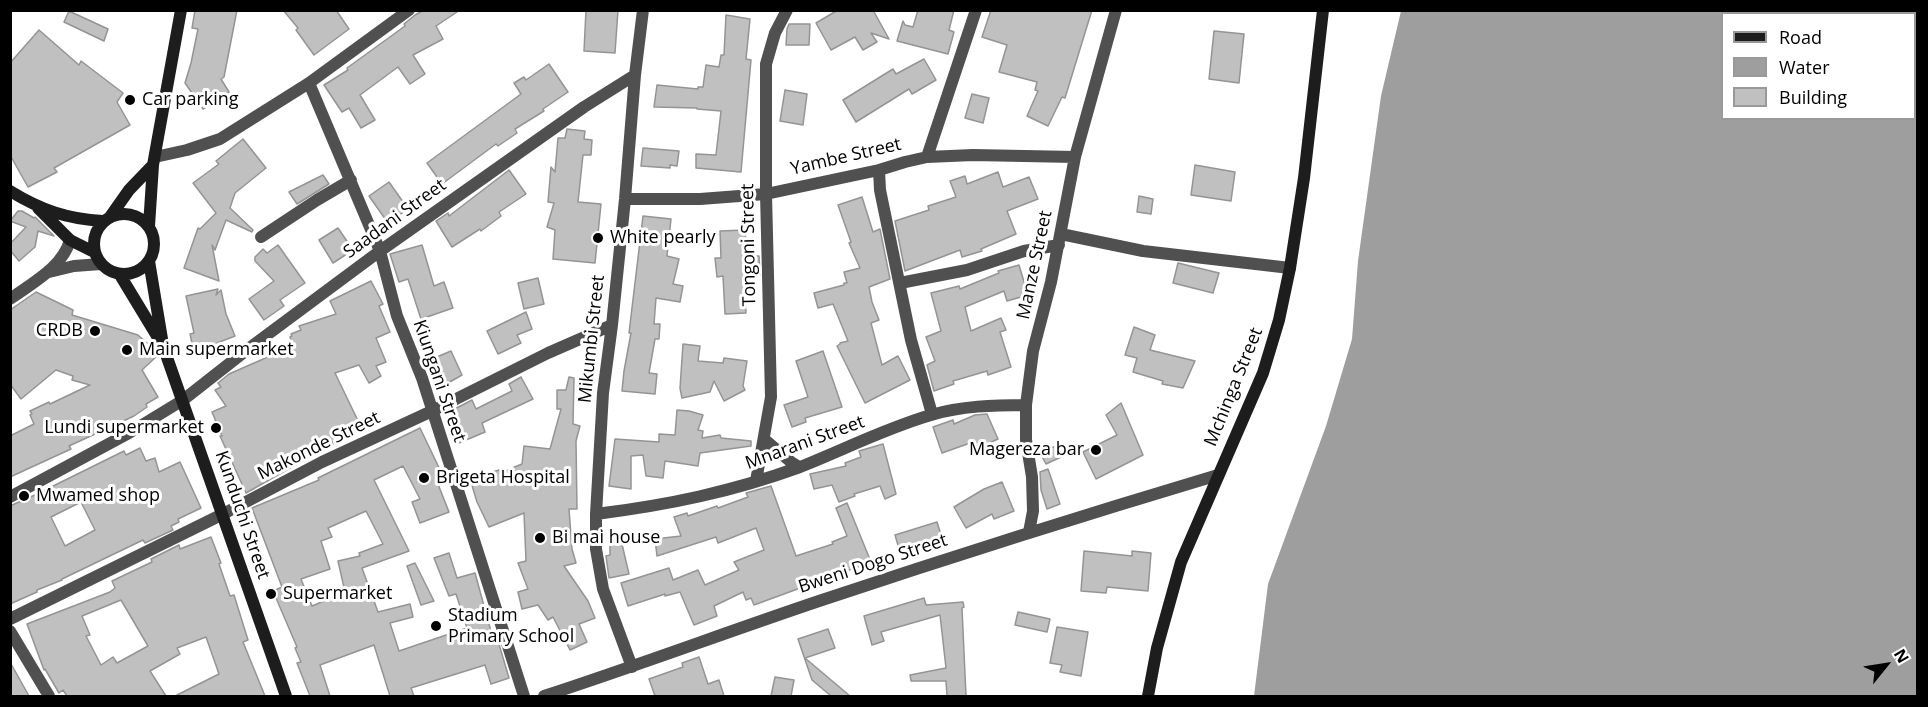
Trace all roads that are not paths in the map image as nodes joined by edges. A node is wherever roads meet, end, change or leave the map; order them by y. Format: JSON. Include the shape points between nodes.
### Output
{"nodes":[{"id":1,"x":181,"y":10,"type":"edge"},
{"id":2,"x":409,"y":10,"type":"edge"},
{"id":3,"x":643,"y":10,"type":"edge"},
{"id":4,"x":787,"y":10,"type":"edge"},
{"id":5,"x":976,"y":10,"type":"edge"},
{"id":6,"x":1116,"y":10,"type":"edge"},
{"id":7,"x":1323,"y":10,"type":"edge"},
{"id":8,"x":635,"y":75,"type":"junction"},
{"id":9,"x":309,"y":82,"type":"junction"},
{"id":10,"x":927,"y":157,"type":"junction"},
{"id":11,"x":1075,"y":157,"type":"junction"},
{"id":12,"x":154,"y":161,"type":"junction"},
{"id":13,"x":879,"y":170,"type":"junction"},
{"id":14,"x":351,"y":180,"type":"junction"},
{"id":15,"x":10,"y":191,"type":"edge"},
{"id":16,"x":766,"y":194,"type":"junction"},
{"id":17,"x":625,"y":199,"type":"junction"},
{"id":18,"x":37,"y":207,"type":"junction"},
{"id":19,"x":107,"y":219,"type":"junction"},
{"id":20,"x":149,"y":226,"type":"junction"},
{"id":21,"x":261,"y":237,"type":"dead end"},
{"id":22,"x":1060,"y":239,"type":"junction"},
{"id":23,"x":70,"y":240,"type":"junction"},
{"id":24,"x":380,"y":251,"type":"junction"},
{"id":25,"x":94,"y":252,"type":"junction"},
{"id":26,"x":149,"y":261,"type":"junction"},
{"id":27,"x":101,"y":264,"type":"junction"},
{"id":28,"x":1290,"y":268,"type":"junction"},
{"id":29,"x":45,"y":274,"type":"junction"},
{"id":30,"x":120,"y":274,"type":"junction"},
{"id":31,"x":900,"y":283,"type":"junction"},
{"id":32,"x":10,"y":299,"type":"edge"},
{"id":33,"x":612,"y":325,"type":"junction"},
{"id":34,"x":163,"y":346,"type":"junction"},
{"id":35,"x":183,"y":400,"type":"junction"},
{"id":36,"x":1026,"y":405,"type":"junction"},
{"id":37,"x":432,"y":411,"type":"junction"},
{"id":38,"x":932,"y":414,"type":"junction"},
{"id":39,"x":764,"y":439,"type":"junction"},
{"id":40,"x":799,"y":467,"type":"junction"},
{"id":41,"x":1218,"y":475,"type":"junction"},
{"id":42,"x":756,"y":481,"type":"junction"},
{"id":43,"x":10,"y":497,"type":"edge"},
{"id":44,"x":223,"y":514,"type":"junction"},
{"id":45,"x":596,"y":514,"type":"junction"},
{"id":46,"x":1029,"y":532,"type":"junction"},
{"id":47,"x":10,"y":619,"type":"edge"},
{"id":48,"x":10,"y":631,"type":"edge"},
{"id":49,"x":632,"y":667,"type":"junction"},
{"id":50,"x":49,"y":696,"type":"edge"},
{"id":51,"x":286,"y":696,"type":"edge"},
{"id":52,"x":524,"y":696,"type":"edge"},
{"id":53,"x":543,"y":696,"type":"edge"},
{"id":54,"x":1148,"y":696,"type":"edge"}],
"edges":[{"from":1,"to":12,"type":"main road"},
{"from":2,"to":9,"type":"street"},
{"from":3,"to":8,"type":"street","name":"Mikumbi Street"},
{"from":4,"to":16,"type":"street","name":"Tongoni Street","via":[[766,64]]},
{"from":5,"to":10,"type":"street"},
{"from":6,"to":11,"type":"street","name":"Manze Street"},
{"from":7,"to":28,"type":"main road","name":"Mchinga Street"},
{"from":8,"to":17,"type":"street","name":"Mikumbi Street"},
{"from":8,"to":24,"type":"street","name":"Saadani Street"},
{"from":9,"to":12,"type":"street","via":[[220,139]]},
{"from":9,"to":14,"type":"street","name":"Kiungani Street"},
{"from":10,"to":11,"type":"street","name":"Yambe Street"},
{"from":10,"to":13,"type":"street","name":"Yambe Street"},
{"from":11,"to":22,"type":"street","name":"Manze Street"},
{"from":12,"to":19,"type":"main road"},
{"from":12,"to":20,"type":"main road"},
{"from":13,"to":16,"type":"street","name":"Yambe Street"},
{"from":13,"to":31,"type":"street"},
{"from":14,"to":21,"type":"street"},
{"from":14,"to":24,"type":"street","name":"Kiungani Street"},
{"from":15,"to":18,"type":"main road"},
{"from":16,"to":17,"type":"street","name":"Yambe Street"},
{"from":16,"to":39,"type":"street","name":"Tongoni Street","via":[[771,397]]},
{"from":17,"to":33,"type":"street","name":"Mikumbi Street"},
{"from":18,"to":19,"type":"main road","via":[[80,220]]},
{"from":18,"to":23,"type":"main road"},
{"from":19,"to":20,"type":"main road","via":[[127,214]]},
{"from":19,"to":25,"type":"main road","via":[[95,232]]},
{"from":20,"to":26,"type":"main road","via":[[154,244]]},
{"from":22,"to":28,"type":"street"},
{"from":22,"to":31,"type":"street","via":[[967,270]]},
{"from":22,"to":36,"type":"street","name":"Manze Street","via":[[1033,351]]},
{"from":23,"to":25,"type":"main road"},
{"from":23,"to":29,"type":"street","via":[[63,256]]},
{"from":24,"to":35,"type":"street","name":"Saadani Street"},
{"from":24,"to":37,"type":"street","name":"Kiungani Street"},
{"from":25,"to":27,"type":"main road"},
{"from":26,"to":30,"type":"main road","via":[[136,272]]},
{"from":26,"to":34,"type":"main road"},
{"from":27,"to":29,"type":"street"},
{"from":27,"to":30,"type":"main road"},
{"from":28,"to":41,"type":"main road","name":"Mchinga Street","via":[[1263,373]]},
{"from":29,"to":32,"type":"street"},
{"from":30,"to":34,"type":"main road"},
{"from":31,"to":38,"type":"street"},
{"from":33,"to":37,"type":"street","name":"Makonde Street"},
{"from":33,"to":45,"type":"street","name":"Mikumbi Street","via":[[603,393]]},
{"from":34,"to":35,"type":"main road","name":"Kunduchi Street"},
{"from":35,"to":43,"type":"street","name":"Saadani Street"},
{"from":35,"to":44,"type":"main road","name":"Kunduchi Street"},
{"from":36,"to":38,"type":"street","name":"Mnarani Street","via":[[982,406]]},
{"from":36,"to":46,"type":"street","name":"Manze Street","via":[[1033,511]]},
{"from":37,"to":44,"type":"street","name":"Makonde Street"},
{"from":37,"to":52,"type":"street","name":"Kiungani Street"},
{"from":38,"to":40,"type":"street","name":"Mnarani Street"},
{"from":39,"to":40,"type":"street"},
{"from":39,"to":42,"type":"street","name":"Tongoni Street"},
{"from":40,"to":42,"type":"street","name":"Mnarani Street"},
{"from":41,"to":46,"type":"street","name":"Bweni Dogo Street"},
{"from":41,"to":54,"type":"main road","name":"Mchinga Street","via":[[1181,562]]},
{"from":42,"to":45,"type":"street","name":"Mnarani Street","via":[[704,497]]},
{"from":44,"to":47,"type":"street","name":"Makonde Street"},
{"from":44,"to":51,"type":"main road","name":"Kunduchi Street"},
{"from":45,"to":49,"type":"street","name":"Mikumbi Street","via":[[596,549],[603,589]]},
{"from":46,"to":49,"type":"street","name":"Bweni Dogo Street"},
{"from":48,"to":50,"type":"street"},
{"from":49,"to":53,"type":"street","name":"Bweni Dogo Street"}]}
